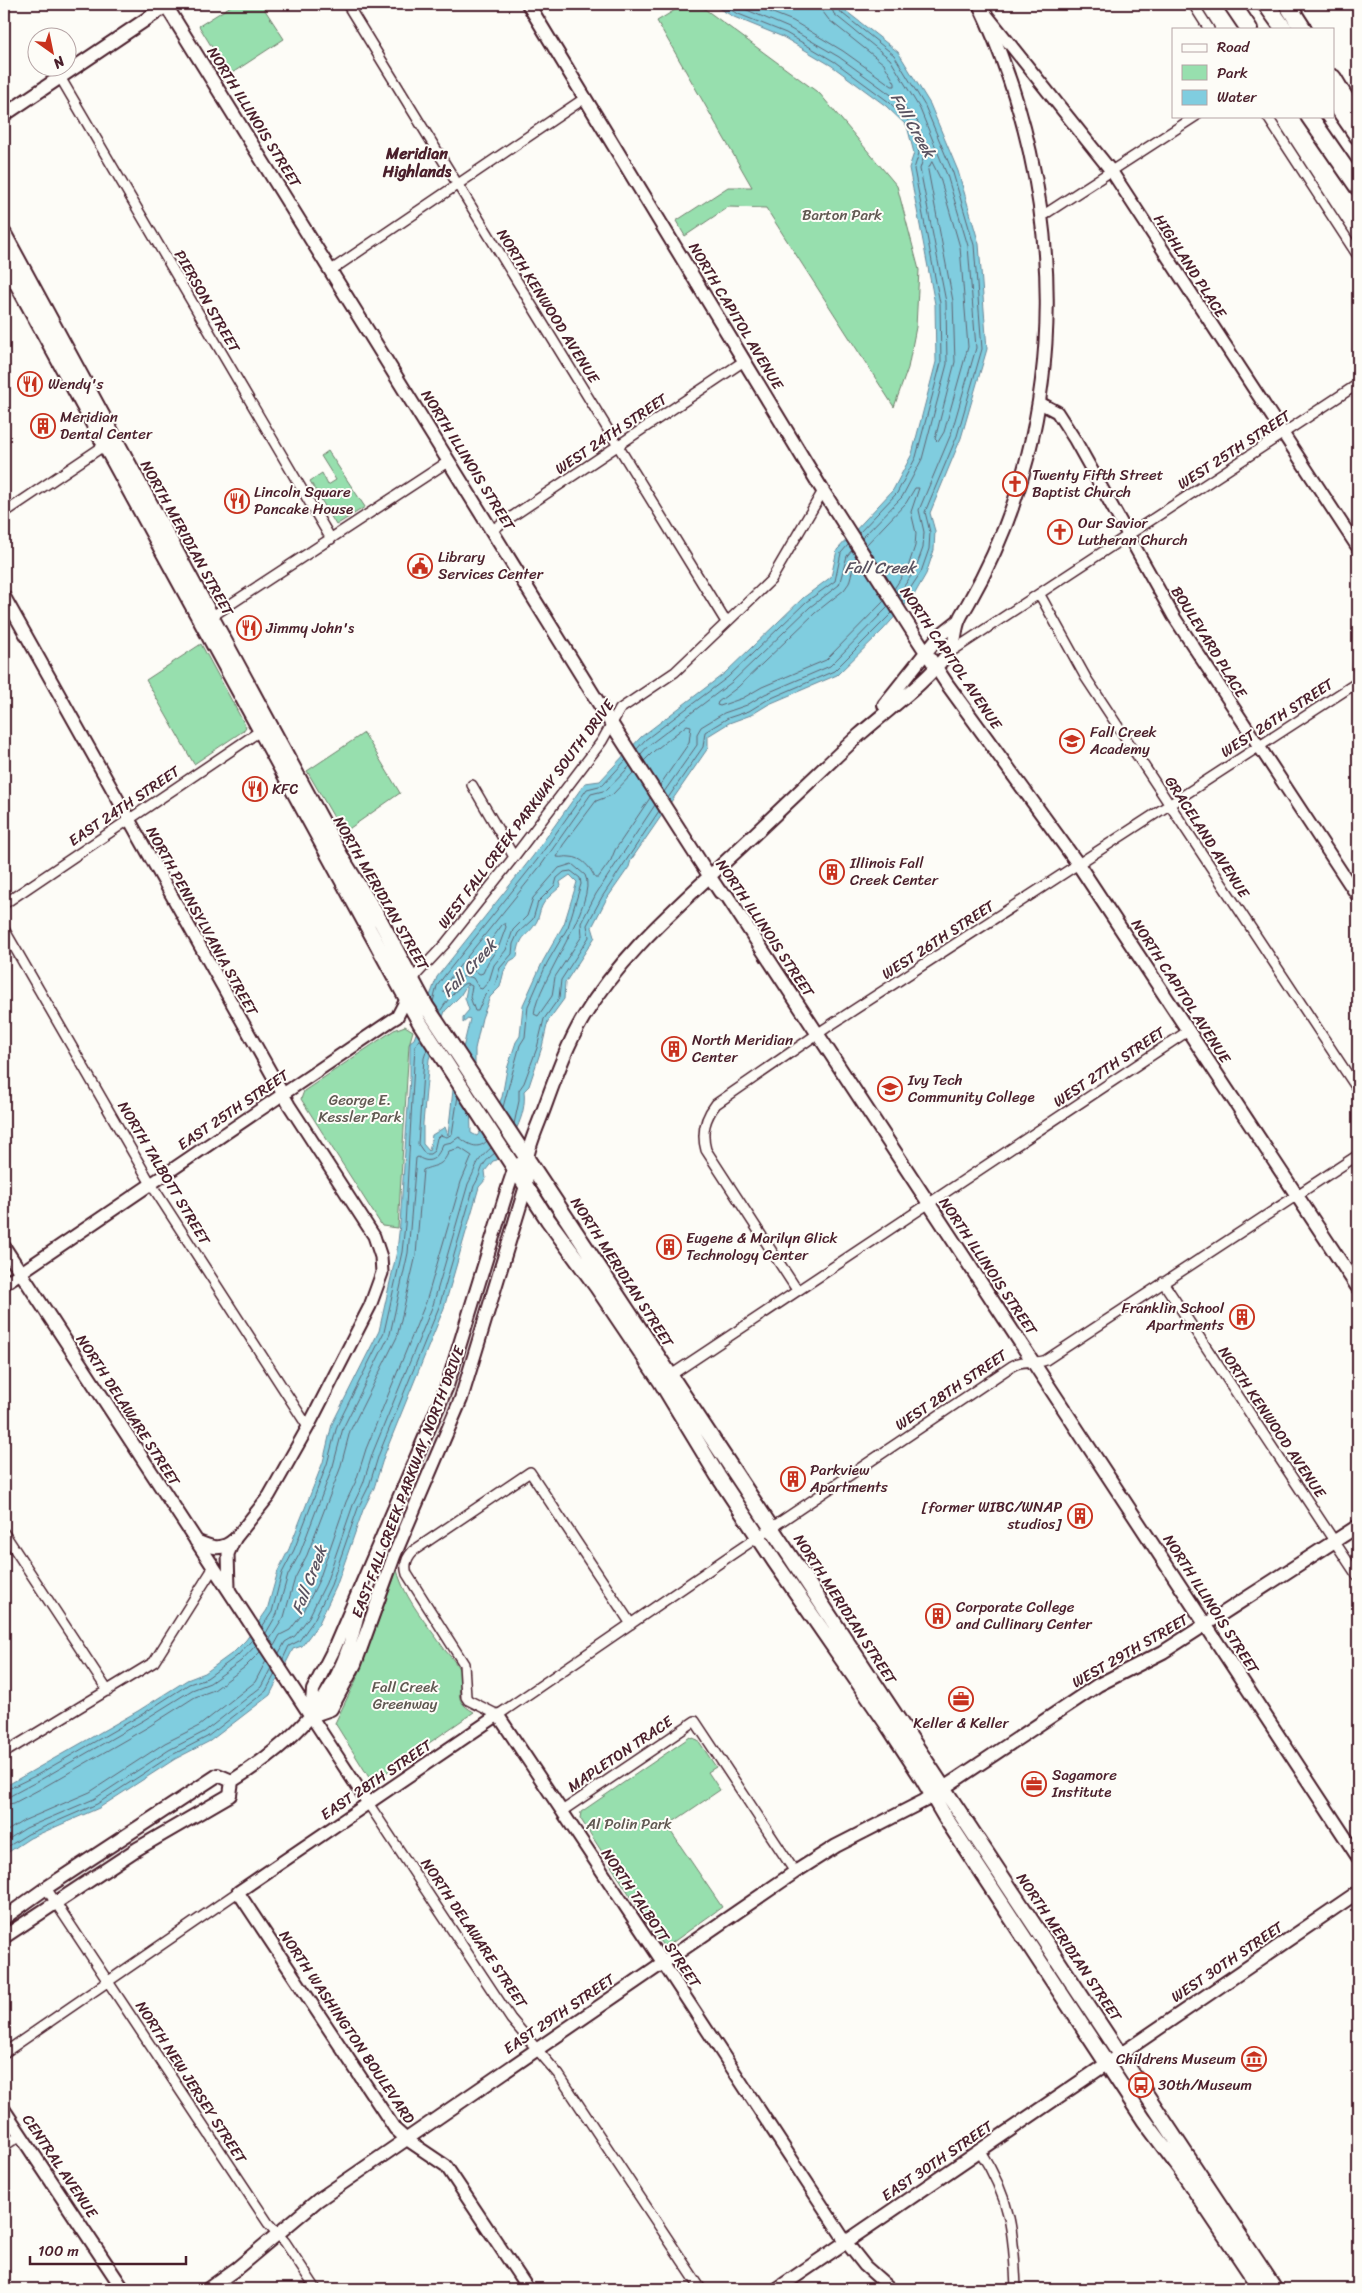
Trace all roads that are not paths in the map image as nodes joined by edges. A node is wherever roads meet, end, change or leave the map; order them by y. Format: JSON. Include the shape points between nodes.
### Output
{"nodes":[{"id":1,"x":167,"y":4,"type":"edge"},
{"id":2,"x":347,"y":4,"type":"edge"},
{"id":3,"x":528,"y":4,"type":"edge"},
{"id":4,"x":1193,"y":4,"type":"edge"},
{"id":5,"x":1232,"y":4,"type":"edge"},
{"id":6,"x":1266,"y":4,"type":"edge"},
{"id":7,"x":1287,"y":4,"type":"edge"},
{"id":8,"x":981,"y":7,"type":"edge"},
{"id":9,"x":1209,"y":28,"type":"edge"},
{"id":10,"x":1248,"y":28,"type":"edge"},
{"id":11,"x":1283,"y":28,"type":"edge"},
{"id":12,"x":1302,"y":28,"type":"edge"},
{"id":13,"x":78,"y":65,"type":"edge"},
{"id":14,"x":59,"y":78,"type":"edge"},
{"id":15,"x":61,"y":78,"type":"edge"},
{"id":16,"x":1334,"y":80,"type":"edge"},
{"id":17,"x":585,"y":98,"type":"junction"},
{"id":18,"x":1334,"y":101,"type":"edge"},
{"id":19,"x":4,"y":115,"type":"edge"},
{"id":20,"x":1193,"y":118,"type":"edge"},
{"id":21,"x":1268,"y":118,"type":"edge"},
{"id":22,"x":1310,"y":118,"type":"edge"},
{"id":23,"x":1358,"y":120,"type":"edge"},
{"id":24,"x":1358,"y":136,"type":"edge"},
{"id":25,"x":1112,"y":172,"type":"junction"},
{"id":26,"x":458,"y":185,"type":"junction"},
{"id":27,"x":1358,"y":188,"type":"edge"},
{"id":28,"x":1042,"y":216,"type":"junction"},
{"id":29,"x":4,"y":234,"type":"edge"},
{"id":30,"x":1358,"y":256,"type":"edge"},
{"id":31,"x":4,"y":260,"type":"edge"},
{"id":32,"x":330,"y":271,"type":"junction"},
{"id":33,"x":744,"y":361,"type":"junction"},
{"id":34,"x":1358,"y":384,"type":"edge"},
{"id":35,"x":1040,"y":403,"type":"junction"},
{"id":36,"x":1283,"y":435,"type":"junction"},
{"id":37,"x":105,"y":445,"type":"junction"},
{"id":38,"x":618,"y":446,"type":"junction"},
{"id":39,"x":448,"y":460,"type":"junction"},
{"id":40,"x":823,"y":491,"type":"junction"},
{"id":41,"x":4,"y":513,"type":"edge"},
{"id":42,"x":492,"y":530,"type":"junction"},
{"id":43,"x":1128,"y":536,"type":"junction"},
{"id":44,"x":331,"y":539,"type":"junction"},
{"id":45,"x":1358,"y":548,"type":"edge"},
{"id":46,"x":1040,"y":595,"type":"junction"},
{"id":47,"x":4,"y":596,"type":"edge"},
{"id":48,"x":211,"y":617,"type":"junction"},
{"id":49,"x":958,"y":621,"type":"junction"},
{"id":50,"x":726,"y":622,"type":"junction"},
{"id":51,"x":927,"y":654,"type":"junction"},
{"id":52,"x":948,"y":654,"type":"junction"},
{"id":53,"x":936,"y":667,"type":"junction"},
{"id":54,"x":1358,"y":682,"type":"edge"},
{"id":55,"x":611,"y":723,"type":"junction"},
{"id":56,"x":260,"y":731,"type":"junction"},
{"id":57,"x":859,"y":735,"type":"junction"},
{"id":58,"x":1259,"y":747,"type":"junction"},
{"id":59,"x":472,"y":785,"type":"dead end"},
{"id":60,"x":1169,"y":804,"type":"junction"},
{"id":61,"x":128,"y":820,"type":"junction"},
{"id":62,"x":514,"y":857,"type":"junction"},
{"id":63,"x":1078,"y":864,"type":"junction"},
{"id":64,"x":710,"y":877,"type":"junction"},
{"id":65,"x":1358,"y":897,"type":"edge"},
{"id":66,"x":4,"y":904,"type":"edge"},
{"id":67,"x":4,"y":929,"type":"edge"},
{"id":68,"x":413,"y":981,"type":"junction"},
{"id":69,"x":407,"y":999,"type":"junction"},
{"id":70,"x":1188,"y":1031,"type":"junction"},
{"id":71,"x":817,"y":1034,"type":"junction"},
{"id":72,"x":1358,"y":1090,"type":"edge"},
{"id":73,"x":283,"y":1095,"type":"junction"},
{"id":74,"x":1358,"y":1154,"type":"edge"},
{"id":75,"x":527,"y":1157,"type":"junction"},
{"id":76,"x":515,"y":1167,"type":"junction"},
{"id":77,"x":151,"y":1184,"type":"junction"},
{"id":78,"x":526,"y":1186,"type":"junction"},
{"id":79,"x":1297,"y":1195,"type":"junction"},
{"id":80,"x":927,"y":1203,"type":"junction"},
{"id":81,"x":4,"y":1247,"type":"edge"},
{"id":82,"x":19,"y":1273,"type":"junction"},
{"id":83,"x":1163,"y":1282,"type":"junction"},
{"id":84,"x":4,"y":1284,"type":"edge"},
{"id":85,"x":1358,"y":1288,"type":"edge"},
{"id":86,"x":797,"y":1290,"type":"junction"},
{"id":87,"x":1032,"y":1361,"type":"junction"},
{"id":88,"x":671,"y":1375,"type":"junction"},
{"id":89,"x":308,"y":1427,"type":"junction"},
{"id":90,"x":1358,"y":1526,"type":"edge"},
{"id":91,"x":765,"y":1532,"type":"junction"},
{"id":92,"x":4,"y":1533,"type":"edge"},
{"id":93,"x":234,"y":1540,"type":"junction"},
{"id":94,"x":196,"y":1542,"type":"junction"},
{"id":95,"x":1335,"y":1542,"type":"junction"},
{"id":96,"x":214,"y":1567,"type":"junction"},
{"id":97,"x":1358,"y":1577,"type":"edge"},
{"id":98,"x":231,"y":1591,"type":"junction"},
{"id":99,"x":631,"y":1624,"type":"junction"},
{"id":100,"x":1206,"y":1626,"type":"junction"},
{"id":101,"x":108,"y":1691,"type":"junction"},
{"id":102,"x":498,"y":1715,"type":"junction"},
{"id":103,"x":311,"y":1716,"type":"junction"},
{"id":104,"x":4,"y":1753,"type":"edge"},
{"id":105,"x":232,"y":1781,"type":"junction"},
{"id":106,"x":938,"y":1792,"type":"junction"},
{"id":107,"x":368,"y":1803,"type":"junction"},
{"id":108,"x":562,"y":1811,"type":"junction"},
{"id":109,"x":1358,"y":1857,"type":"edge"},
{"id":110,"x":795,"y":1872,"type":"junction"},
{"id":111,"x":46,"y":1888,"type":"junction"},
{"id":112,"x":238,"y":1892,"type":"junction"},
{"id":113,"x":1358,"y":1892,"type":"edge"},
{"id":114,"x":56,"y":1902,"type":"junction"},
{"id":115,"x":4,"y":1918,"type":"edge"},
{"id":116,"x":4,"y":1937,"type":"edge"},
{"id":117,"x":663,"y":1963,"type":"junction"},
{"id":118,"x":108,"y":1981,"type":"junction"},
{"id":119,"x":537,"y":2049,"type":"junction"},
{"id":120,"x":4,"y":2053,"type":"edge"},
{"id":121,"x":1114,"y":2060,"type":"junction"},
{"id":122,"x":4,"y":2110,"type":"edge"},
{"id":123,"x":21,"y":2135,"type":"junction"},
{"id":124,"x":406,"y":2139,"type":"junction"},
{"id":125,"x":4,"y":2146,"type":"edge"},
{"id":126,"x":980,"y":2151,"type":"junction"},
{"id":127,"x":277,"y":2233,"type":"junction"},
{"id":128,"x":846,"y":2242,"type":"junction"},
{"id":129,"x":123,"y":2289,"type":"edge"},
{"id":130,"x":208,"y":2289,"type":"edge"},
{"id":131,"x":316,"y":2289,"type":"edge"},
{"id":132,"x":528,"y":2289,"type":"edge"},
{"id":133,"x":701,"y":2289,"type":"edge"},
{"id":134,"x":777,"y":2289,"type":"edge"},
{"id":135,"x":891,"y":2289,"type":"edge"},
{"id":136,"x":1016,"y":2289,"type":"edge"},
{"id":137,"x":1261,"y":2289,"type":"edge"},
{"id":138,"x":1275,"y":2289,"type":"edge"}],
"edges":[{"from":1,"to":13,"type":"main road"},
{"from":1,"to":32,"type":"main road","name":"NORTH ILLINOIS STREET"},
{"from":2,"to":26,"type":"street","name":"NORTH KENWOOD AVENUE"},
{"from":3,"to":17,"type":"main road","name":"NORTH CAPITOL AVENUE"},
{"from":4,"to":9,"type":"street"},
{"from":5,"to":10,"type":"highway"},
{"from":6,"to":11,"type":"highway"},
{"from":7,"to":12,"type":"highway"},
{"from":8,"to":25,"type":"street","name":"HIGHLAND PLACE"},
{"from":8,"to":28,"type":"main road","via":[[1016,94]]},
{"from":14,"to":19,"type":"main road"},
{"from":15,"to":44,"type":"street","name":"PIERSON STREET"},
{"from":16,"to":23,"type":"highway"},
{"from":17,"to":26,"type":"street"},
{"from":17,"to":33,"type":"main road","name":"NORTH CAPITOL AVENUE"},
{"from":18,"to":24,"type":"highway"},
{"from":20,"to":25,"type":"street"},
{"from":21,"to":30,"type":"street"},
{"from":22,"to":27,"type":"highway"},
{"from":25,"to":28,"type":"street"},
{"from":25,"to":36,"type":"street","name":"HIGHLAND PLACE"},
{"from":26,"to":32,"type":"street"},
{"from":26,"to":38,"type":"street","name":"NORTH KENWOOD AVENUE"},
{"from":28,"to":35,"type":"main road","via":[[1047,303]]},
{"from":29,"to":48,"type":"main road","name":"NORTH MERIDIAN STREET"},
{"from":31,"to":37,"type":"main road","name":"NORTH MERIDIAN STREET"},
{"from":32,"to":39,"type":"main road","name":"NORTH ILLINOIS STREET"},
{"from":33,"to":38,"type":"street","name":"WEST 24TH STREET"},
{"from":33,"to":40,"type":"main road","name":"NORTH CAPITOL AVENUE"},
{"from":34,"to":36,"type":"street","name":"WEST 25TH STREET"},
{"from":35,"to":43,"type":"street","name":"BOULEVARD PLACE","via":[[1057,412]]},
{"from":35,"to":49,"type":"main road","via":[[1012,511],[985,573]]},
{"from":36,"to":43,"type":"street","name":"WEST 25TH STREET"},
{"from":36,"to":45,"type":"street","name":"HIGHLAND PLACE"},
{"from":37,"to":41,"type":"street"},
{"from":37,"to":56,"type":"main road","name":"NORTH MERIDIAN STREET"},
{"from":38,"to":42,"type":"street","name":"WEST 24TH STREET"},
{"from":38,"to":50,"type":"street","name":"NORTH KENWOOD AVENUE"},
{"from":39,"to":42,"type":"main road","name":"NORTH ILLINOIS STREET"},
{"from":39,"to":44,"type":"street"},
{"from":40,"to":50,"type":"street","name":"WEST FALL CREEK PARKWAY SOUTH DRIVE","via":[[771,580]]},
{"from":40,"to":51,"type":"main road","name":"NORTH CAPITOL AVENUE"},
{"from":42,"to":55,"type":"main road","name":"NORTH ILLINOIS STREET"},
{"from":43,"to":46,"type":"street","name":"WEST 25TH STREET"},
{"from":43,"to":58,"type":"street","name":"BOULEVARD PLACE","via":[[1174,617]]},
{"from":44,"to":48,"type":"street"},
{"from":46,"to":52,"type":"street","name":"WEST 25TH STREET"},
{"from":46,"to":60,"type":"street","name":"GRACELAND AVENUE","via":[[1086,678]]},
{"from":47,"to":61,"type":"street","name":"NORTH PENNSYLVANIA STREET"},
{"from":48,"to":68,"type":"main road","name":"NORTH MERIDIAN STREET","via":[[344,862]]},
{"from":49,"to":51,"type":"main road","via":[[939,636]]},
{"from":49,"to":52,"type":"main road","via":[[955,641]]},
{"from":50,"to":55,"type":"street","name":"WEST FALL CREEK PARKWAY SOUTH DRIVE","via":[[675,672],[620,709]]},
{"from":51,"to":53,"type":"main road","name":"NORTH CAPITOL AVENUE"},
{"from":51,"to":57,"type":"main road"},
{"from":52,"to":53,"type":"main road"},
{"from":53,"to":57,"type":"main road"},
{"from":53,"to":63,"type":"main road","name":"NORTH CAPITOL AVENUE"},
{"from":54,"to":58,"type":"street","name":"WEST 26TH STREET"},
{"from":55,"to":62,"type":"street","name":"WEST FALL CREEK PARKWAY SOUTH DRIVE","via":[[602,741]]},
{"from":55,"to":64,"type":"main road","name":"NORTH ILLINOIS STREET"},
{"from":56,"to":61,"type":"street","name":"EAST 24TH STREET"},
{"from":56,"to":69,"type":"main road","name":"NORTH MERIDIAN STREET"},
{"from":57,"to":64,"type":"main road"},
{"from":58,"to":60,"type":"street","name":"WEST 26TH STREET"},
{"from":58,"to":65,"type":"street","name":"BOULEVARD PLACE"},
{"from":59,"to":62,"type":"street"},
{"from":60,"to":63,"type":"street","name":"WEST 26TH STREET"},
{"from":60,"to":72,"type":"street","name":"GRACELAND AVENUE"},
{"from":61,"to":66,"type":"street","name":"EAST 24TH STREET"},
{"from":61,"to":73,"type":"street","name":"NORTH PENNSYLVANIA STREET"},
{"from":62,"to":68,"type":"street","name":"WEST FALL CREEK PARKWAY SOUTH DRIVE"},
{"from":63,"to":70,"type":"main road","name":"NORTH CAPITOL AVENUE"},
{"from":63,"to":71,"type":"street","name":"WEST 26TH STREET"},
{"from":64,"to":71,"type":"main road","name":"NORTH ILLINOIS STREET","via":[[720,892],[727,896]]},
{"from":64,"to":75,"type":"main road","via":[[627,957],[584,1015],[562,1062]]},
{"from":67,"to":77,"type":"street","name":"NORTH TALBOTT STREET"},
{"from":68,"to":69,"type":"street","name":"EAST 25TH STREET"},
{"from":68,"to":75,"type":"main road","name":"NORTH MERIDIAN STREET","via":[[426,1006]]},
{"from":69,"to":73,"type":"street","name":"EAST 25TH STREET","via":[[397,1017]]},
{"from":69,"to":76,"type":"main road","name":"NORTH MERIDIAN STREET"},
{"from":70,"to":79,"type":"main road","name":"NORTH CAPITOL AVENUE"},
{"from":70,"to":80,"type":"street","name":"WEST 27TH STREET"},
{"from":71,"to":80,"type":"main road","name":"NORTH ILLINOIS STREET"},
{"from":71,"to":86,"type":"street","name":"WEST 26TH STREET","via":[[722,1098],[710,1111],[703,1130],[703,1140],[712,1162]]},
{"from":73,"to":77,"type":"street","name":"EAST 25TH STREET"},
{"from":73,"to":89,"type":"street","name":"NORTH PENNSYLVANIA STREET","via":[[374,1236],[381,1257],[381,1279],[370,1306]]},
{"from":74,"to":79,"type":"street","name":"WEST 28TH STREET"},
{"from":75,"to":76,"type":"main road"},
{"from":75,"to":78,"type":"main road","name":"EAST FALL CREEK PARKWAY, NORTH DRIVE"},
{"from":75,"to":88,"type":"main road","name":"NORTH MERIDIAN STREET"},
{"from":76,"to":78,"type":"main road","name":"NORTH MERIDIAN STREET"},
{"from":76,"to":103,"type":"main road","name":"EAST FALL CREEK PARKWAY, NORTH DRIVE","via":[[447,1386],[314,1690]]},
{"from":77,"to":82,"type":"street","name":"EAST 25TH STREET"},
{"from":77,"to":89,"type":"street","name":"NORTH TALBOTT STREET"},
{"from":78,"to":91,"type":"main road","name":"NORTH MERIDIAN STREET"},
{"from":78,"to":103,"type":"main road","name":"EAST FALL CREEK PARKWAY, NORTH DRIVE","via":[[461,1399],[394,1556],[355,1664],[331,1709]]},
{"from":79,"to":83,"type":"street","name":"WEST 28TH STREET"},
{"from":79,"to":85,"type":"main road","name":"NORTH CAPITOL AVENUE"},
{"from":80,"to":86,"type":"street","name":"WEST 27TH STREET"},
{"from":80,"to":87,"type":"main road","name":"NORTH ILLINOIS STREET"},
{"from":81,"to":82,"type":"main road","name":"NORTH DELAWARE STREET"},
{"from":82,"to":84,"type":"street","name":"EAST 25TH STREET"},
{"from":82,"to":94,"type":"main road","name":"NORTH DELAWARE STREET"},
{"from":83,"to":87,"type":"street","name":"WEST 28TH STREET","via":[[1046,1360]]},
{"from":83,"to":95,"type":"street","name":"NORTH KENWOOD AVENUE"},
{"from":86,"to":88,"type":"street","name":"WEST 27TH STREET"},
{"from":87,"to":91,"type":"street","name":"WEST 28TH STREET","via":[[1019,1362]]},
{"from":87,"to":100,"type":"main road","name":"NORTH ILLINOIS STREET"},
{"from":88,"to":91,"type":"main road","name":"NORTH MERIDIAN STREET"},
{"from":89,"to":93,"type":"street","via":[[269,1496]]},
{"from":90,"to":95,"type":"main road","name":"WEST 29TH STREET"},
{"from":91,"to":99,"type":"street","name":"EAST 28TH STREET"},
{"from":91,"to":106,"type":"main road","name":"NORTH MERIDIAN STREET"},
{"from":92,"to":101,"type":"street"},
{"from":93,"to":94,"type":"main road","via":[[225,1547],[216,1548]]},
{"from":93,"to":98,"type":"street","via":[[228,1554]]},
{"from":94,"to":96,"type":"main road","name":"NORTH DELAWARE STREET"},
{"from":95,"to":97,"type":"street","name":"NORTH KENWOOD AVENUE"},
{"from":95,"to":100,"type":"main road","name":"WEST 29TH STREET"},
{"from":96,"to":98,"type":"main road","name":"NORTH DELAWARE STREET"},
{"from":96,"to":101,"type":"street","via":[[154,1662]]},
{"from":98,"to":103,"type":"main road","name":"NORTH DELAWARE STREET"},
{"from":99,"to":102,"type":"street","name":"EAST 28TH STREET"},
{"from":99,"to":102,"type":"street","name":"NORTH TALBOTT STREET","via":[[530,1472],[413,1551],[406,1561],[407,1574],[464,1664],[468,1700]]},
{"from":100,"to":106,"type":"main road","name":"WEST 29TH STREET","via":[[1098,1685]]},
{"from":100,"to":109,"type":"main road","name":"NORTH ILLINOIS STREET"},
{"from":101,"to":104,"type":"street"},
{"from":102,"to":107,"type":"street","name":"EAST 28TH STREET"},
{"from":102,"to":108,"type":"street","name":"NORTH TALBOTT STREET"},
{"from":103,"to":105,"type":"main road","via":[[274,1752]]},
{"from":103,"to":107,"type":"street","name":"NORTH DELAWARE STREET"},
{"from":105,"to":111,"type":"main road","via":[[218,1775]]},
{"from":105,"to":114,"type":"main road","via":[[230,1795],[137,1849]]},
{"from":106,"to":110,"type":"main road","name":"EAST 29TH STREET","via":[[836,1846]]},
{"from":106,"to":121,"type":"main road","name":"NORTH MERIDIAN STREET"},
{"from":107,"to":112,"type":"street","name":"EAST 28TH STREET"},
{"from":107,"to":119,"type":"street","name":"NORTH DELAWARE STREET","via":[[511,2019]]},
{"from":108,"to":110,"type":"street","name":"MAPLETON TRACE","via":[[695,1721]]},
{"from":108,"to":117,"type":"street","name":"NORTH TALBOTT STREET"},
{"from":110,"to":117,"type":"main road","name":"EAST 29TH STREET"},
{"from":111,"to":114,"type":"street","name":"NORTH NEW JERSEY STREET"},
{"from":111,"to":115,"type":"main road"},
{"from":112,"to":118,"type":"street","name":"EAST 28TH STREET"},
{"from":112,"to":124,"type":"street","name":"NORTH WASHINGTON BOULEVARD","via":[[393,2126]]},
{"from":113,"to":121,"type":"main road","name":"WEST 30TH STREET"},
{"from":114,"to":116,"type":"main road"},
{"from":114,"to":118,"type":"street","name":"NORTH NEW JERSEY STREET"},
{"from":117,"to":119,"type":"main road","name":"EAST 29TH STREET"},
{"from":117,"to":128,"type":"street","name":"NORTH TALBOTT STREET"},
{"from":118,"to":120,"type":"street","name":"EAST 28TH STREET"},
{"from":118,"to":127,"type":"street","name":"NORTH NEW JERSEY STREET"},
{"from":119,"to":124,"type":"main road","name":"EAST 29TH STREET"},
{"from":119,"to":133,"type":"street","name":"NORTH DELAWARE STREET","via":[[559,2075]]},
{"from":121,"to":126,"type":"main road","name":"EAST 30TH STREET"},
{"from":121,"to":137,"type":"main road","name":"NORTH MERIDIAN STREET","via":[[1144,2120],[1182,2170]]},
{"from":121,"to":138,"type":"main road","name":"NORTH MERIDIAN STREET"},
{"from":122,"to":123,"type":"main road","name":"CENTRAL AVENUE"},
{"from":123,"to":125,"type":"street"},
{"from":123,"to":129,"type":"main road","name":"CENTRAL AVENUE"},
{"from":124,"to":127,"type":"main road","name":"EAST 29TH STREET","via":[[318,2200]]},
{"from":124,"to":132,"type":"street","name":"NORTH WASHINGTON BOULEVARD","via":[[446,2166]]},
{"from":126,"to":128,"type":"main road","name":"EAST 30TH STREET"},
{"from":126,"to":136,"type":"street","via":[[998,2184],[1010,2219],[1016,2256]]},
{"from":127,"to":130,"type":"main road","name":"EAST 29TH STREET"},
{"from":127,"to":131,"type":"street","name":"NORTH NEW JERSEY STREET"},
{"from":128,"to":134,"type":"main road","name":"EAST 30TH STREET"},
{"from":128,"to":135,"type":"street","name":"NORTH TALBOTT STREET","via":[[865,2266]]}]}
